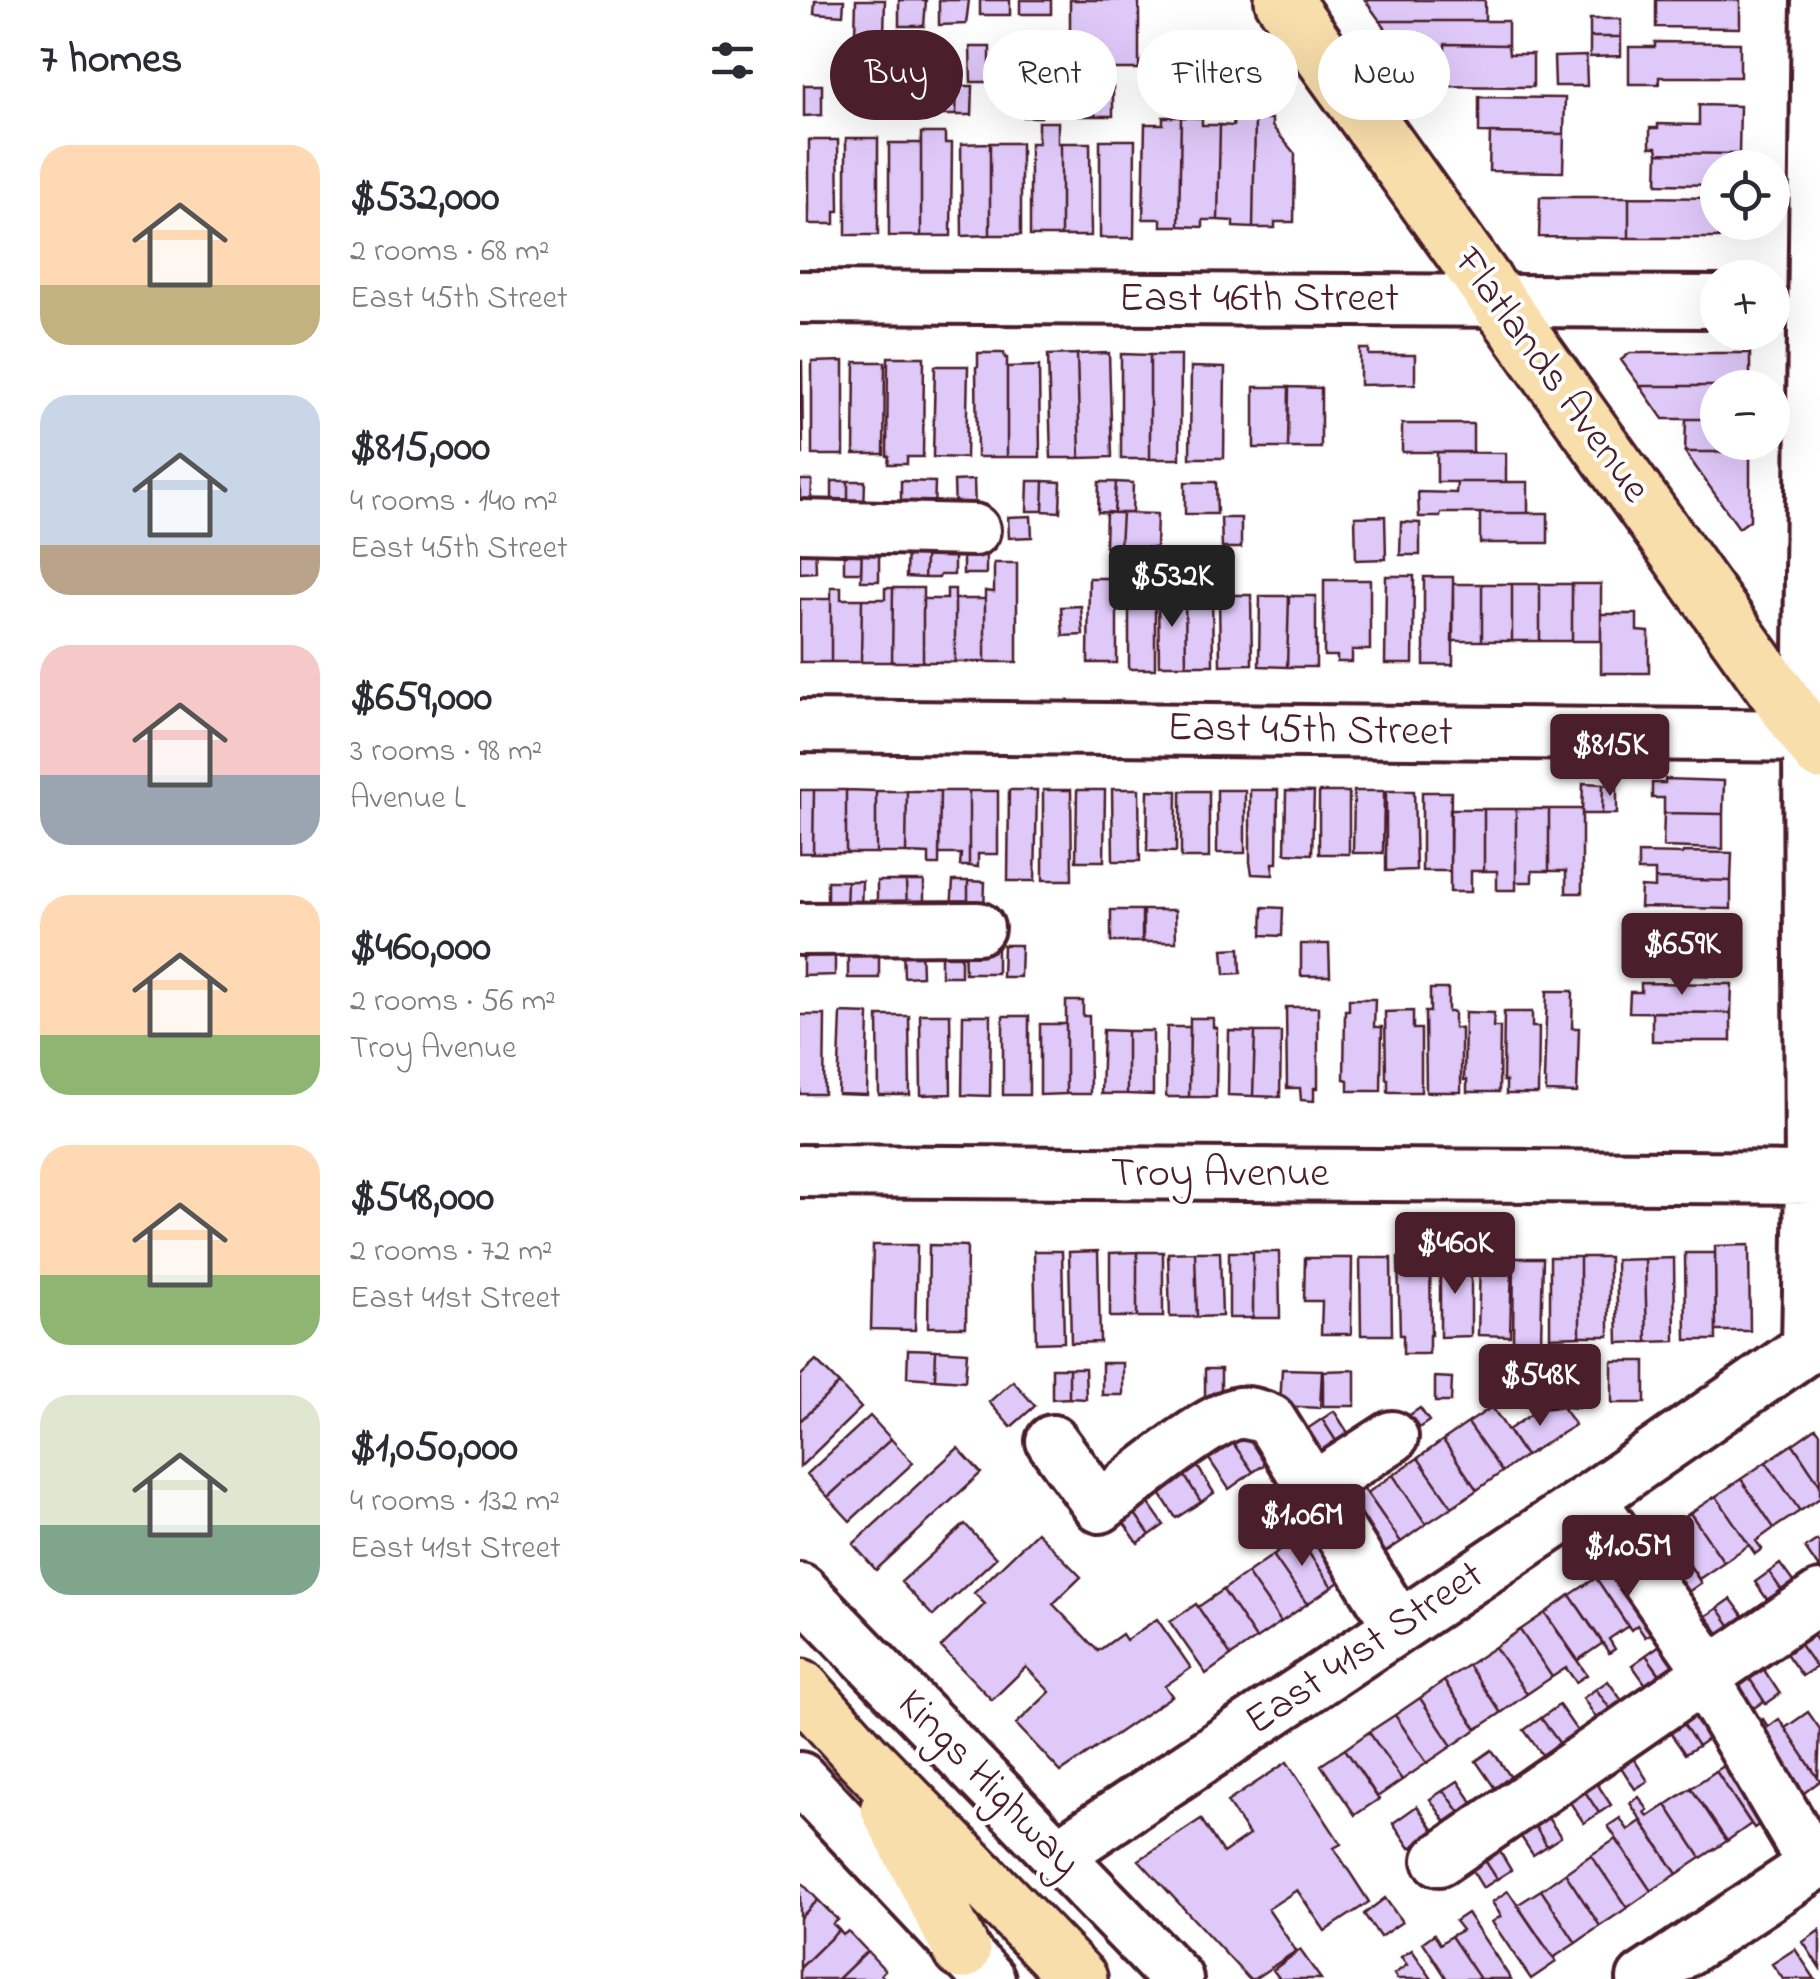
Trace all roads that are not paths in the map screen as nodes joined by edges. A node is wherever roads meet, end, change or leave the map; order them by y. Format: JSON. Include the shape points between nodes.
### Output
{"nodes":[{"id":1,"x":1283,"y":0,"type":"edge"},
{"id":2,"x":1818,"y":0,"type":"edge"},
{"id":3,"x":800,"y":297,"type":"edge"},
{"id":4,"x":1497,"y":301,"type":"junction"},
{"id":5,"x":1700,"y":302,"type":"edge"},
{"id":6,"x":1803,"y":302,"type":"edge"},
{"id":7,"x":800,"y":526,"type":"edge"},
{"id":8,"x":974,"y":530,"type":"dead end"},
{"id":9,"x":800,"y":726,"type":"edge"},
{"id":10,"x":1816,"y":742,"type":"edge"},
{"id":11,"x":978,"y":928,"type":"dead end"},
{"id":12,"x":800,"y":930,"type":"edge"},
{"id":13,"x":800,"y":1171,"type":"edge"},
{"id":14,"x":1816,"y":1178,"type":"edge"},
{"id":15,"x":1814,"y":1343,"type":"edge"},
{"id":16,"x":1392,"y":1437,"type":"dead end"},
{"id":17,"x":1052,"y":1441,"type":"dead end"},
{"id":18,"x":1312,"y":1489,"type":"junction"},
{"id":19,"x":1590,"y":1499,"type":"junction"},
{"id":20,"x":800,"y":1588,"type":"edge"},
{"id":21,"x":1820,"y":1597,"type":"edge"},
{"id":22,"x":1399,"y":1626,"type":"junction"},
{"id":23,"x":1707,"y":1674,"type":"junction"},
{"id":24,"x":800,"y":1688,"type":"edge"},
{"id":25,"x":863,"y":1756,"type":"junction"},
{"id":26,"x":800,"y":1778,"type":"edge"},
{"id":27,"x":1057,"y":1856,"type":"junction"},
{"id":28,"x":1439,"y":1860,"type":"dead end"},
{"id":29,"x":1817,"y":1863,"type":"edge"},
{"id":30,"x":976,"y":1965,"type":"edge"},
{"id":31,"x":1079,"y":1979,"type":"edge"},
{"id":32,"x":1177,"y":1979,"type":"edge"},
{"id":33,"x":1643,"y":1979,"type":"edge"}],
"edges":[{"from":1,"to":4,"type":"main road","name":"Flatlands Avenue"},
{"from":2,"to":6,"type":"street"},
{"from":3,"to":4,"type":"street","name":"East 46th Street"},
{"from":4,"to":5,"type":"street","name":"East 46th Street"},
{"from":4,"to":10,"type":"main road","name":"Flatlands Avenue"},
{"from":6,"to":10,"type":"street"},
{"from":7,"to":8,"type":"street"},
{"from":9,"to":10,"type":"street","name":"East 45th Street"},
{"from":10,"to":14,"type":"street"},
{"from":11,"to":12,"type":"street"},
{"from":13,"to":14,"type":"street","name":"Troy Avenue"},
{"from":14,"to":15,"type":"street"},
{"from":15,"to":19,"type":"street","name":"East 41st Street"},
{"from":16,"to":18,"type":"street"},
{"from":17,"to":18,"type":"street","via":[[1100,1508],[1211,1424],[1253,1413],[1270,1420]]},
{"from":18,"to":22,"type":"street"},
{"from":19,"to":22,"type":"street","name":"East 41st Street"},
{"from":19,"to":23,"type":"street"},
{"from":20,"to":27,"type":"street","name":"Kings Highway"},
{"from":21,"to":23,"type":"street"},
{"from":22,"to":27,"type":"street","name":"East 41st Street"},
{"from":23,"to":28,"type":"street"},
{"from":23,"to":29,"type":"street"},
{"from":24,"to":25,"type":"main road","name":"Kings Highway"},
{"from":25,"to":30,"type":"main road"},
{"from":25,"to":31,"type":"main road","name":"Kings Highway"},
{"from":26,"to":30,"type":"street"},
{"from":27,"to":32,"type":"street","name":"Kings Highway"},
{"from":29,"to":33,"type":"street"}]}
